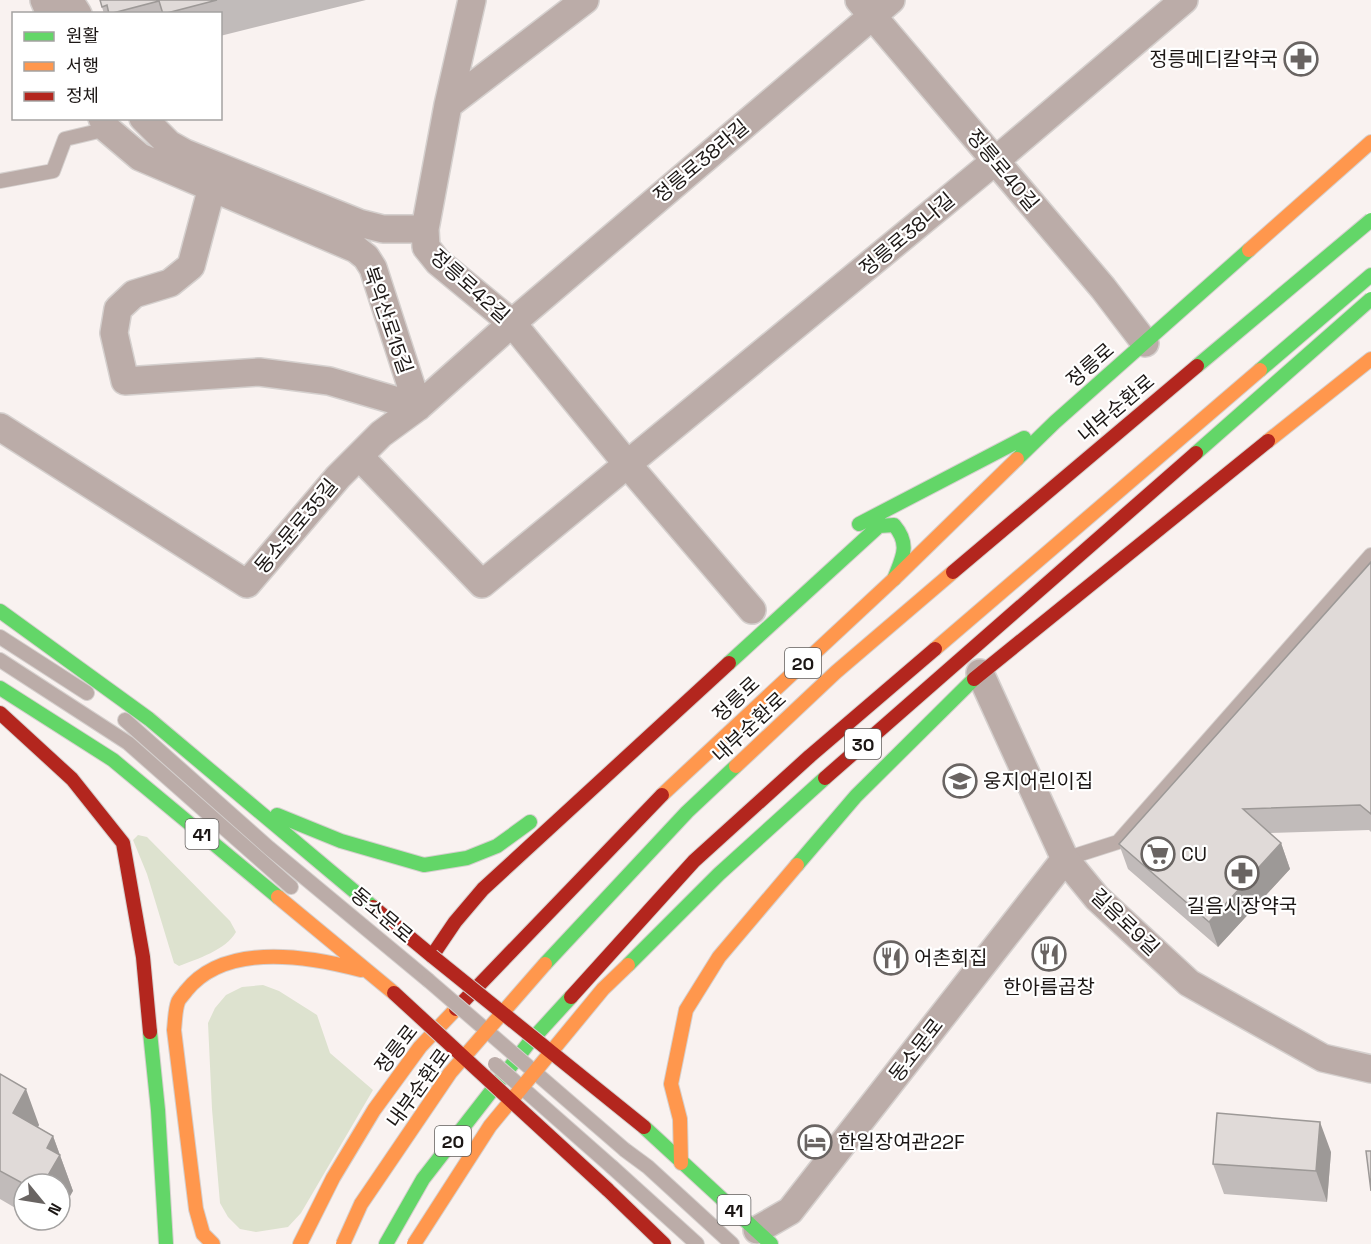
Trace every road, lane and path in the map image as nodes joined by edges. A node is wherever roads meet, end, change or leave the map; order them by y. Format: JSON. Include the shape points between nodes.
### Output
{"nodes":[{"id":1,"x":472,"y":0,"type":"edge"},
{"id":2,"x":585,"y":0,"type":"edge"},
{"id":3,"x":1184,"y":0,"type":"edge"},
{"id":4,"x":874,"y":5,"type":"edge"},
{"id":5,"x":448,"y":105,"type":"junction"},
{"id":6,"x":145,"y":120,"type":"edge"},
{"id":7,"x":105,"y":124,"type":"edge"},
{"id":8,"x":1371,"y":142,"type":"edge"},
{"id":9,"x":995,"y":161,"type":"junction"},
{"id":10,"x":0,"y":181,"type":"edge"},
{"id":11,"x":212,"y":187,"type":"junction"},
{"id":12,"x":1371,"y":220,"type":"edge"},
{"id":13,"x":425,"y":229,"type":"junction"},
{"id":14,"x":1371,"y":275,"type":"edge"},
{"id":15,"x":1371,"y":299,"type":"edge"},
{"id":16,"x":512,"y":323,"type":"junction"},
{"id":17,"x":1145,"y":343,"type":"junction"},
{"id":18,"x":1371,"y":360,"type":"edge"},
{"id":19,"x":418,"y":406,"type":"junction"},
{"id":20,"x":1055,"y":422,"type":"junction"},
{"id":21,"x":0,"y":427,"type":"edge"},
{"id":22,"x":359,"y":456,"type":"junction"},
{"id":23,"x":628,"y":465,"type":"junction"},
{"id":24,"x":845,"y":535,"type":"dead end"},
{"id":25,"x":1371,"y":555,"type":"edge"},
{"id":26,"x":894,"y":579,"type":"junction"},
{"id":27,"x":0,"y":611,"type":"edge"},
{"id":28,"x":753,"y":611,"type":"dead end"},
{"id":29,"x":0,"y":637,"type":"edge"},
{"id":30,"x":0,"y":660,"type":"edge"},
{"id":31,"x":980,"y":673,"type":"junction"},
{"id":32,"x":0,"y":688,"type":"edge"},
{"id":33,"x":82,"y":690,"type":"junction"},
{"id":34,"x":123,"y":699,"type":"junction"},
{"id":35,"x":99,"y":701,"type":"dead end"},
{"id":36,"x":116,"y":712,"type":"dead end"},
{"id":37,"x":0,"y":713,"type":"edge"},
{"id":38,"x":245,"y":801,"type":"junction"},
{"id":39,"x":538,"y":814,"type":"dead end"},
{"id":40,"x":1065,"y":859,"type":"junction"},
{"id":41,"x":305,"y":899,"type":"dead end"},
{"id":42,"x":349,"y":938,"type":"dead end"},
{"id":43,"x":432,"y":956,"type":"junction"},
{"id":44,"x":368,"y":972,"type":"junction"},
{"id":45,"x":419,"y":997,"type":"dead end"},
{"id":46,"x":436,"y":1013,"type":"dead end"},
{"id":47,"x":1371,"y":1069,"type":"edge"},
{"id":48,"x":681,"y":1163,"type":"junction"},
{"id":49,"x":764,"y":1237,"type":"edge"},
{"id":50,"x":300,"y":1243,"type":"edge"},
{"id":51,"x":166,"y":1244,"type":"edge"},
{"id":52,"x":213,"y":1244,"type":"edge"},
{"id":53,"x":343,"y":1244,"type":"edge"},
{"id":54,"x":386,"y":1244,"type":"edge"},
{"id":55,"x":414,"y":1244,"type":"edge"},
{"id":56,"x":664,"y":1244,"type":"edge"},
{"id":57,"x":697,"y":1244,"type":"edge"},
{"id":58,"x":732,"y":1244,"type":"edge"}],
"edges":[{"from":1,"to":5,"type":"street","name":"정릉로42길"},
{"from":2,"to":5,"type":"street"},
{"from":3,"to":9,"type":"street","name":"정릉로38나길"},
{"from":4,"to":9,"type":"street","name":"정릉로40길"},
{"from":4,"to":16,"type":"street","name":"정릉로38라길"},
{"from":5,"to":13,"type":"street","name":"정릉로42길"},
{"from":6,"to":13,"type":"street","via":[[169,144],[185,153],[359,223],[383,229]]},
{"from":7,"to":10,"type":"lane","name":"북악산로15길","via":[[65,139],[53,171]]},
{"from":7,"to":11,"type":"street","name":"북악산로15길","via":[[140,157]]},
{"from":8,"to":17,"type":"main road","name":"정릉로","number":"20"},
{"from":9,"to":17,"type":"street","name":"정릉로40길"},
{"from":9,"to":23,"type":"street","name":"정릉로38나길"},
{"from":11,"to":19,"type":"street","name":"북악산로15길","via":[[356,249],[366,257]]},
{"from":11,"to":19,"type":"street","via":[[191,266],[170,283],[134,294],[118,309],[114,333],[125,381],[259,372],[329,381]]},
{"from":12,"to":53,"type":"main road","name":"내부순환로","bridge":true,"via":[[836,672],[687,812],[560,947],[450,1073],[361,1204]]},
{"from":13,"to":16,"type":"street","name":"정릉로42길","via":[[426,247],[438,262]]},
{"from":14,"to":54,"type":"main road","number":"20","via":[[810,756],[694,861],[528,1044],[423,1179]]},
{"from":15,"to":55,"type":"main road","number":"30","bridge":true,"via":[[845,760],[694,899],[603,989],[490,1126]]},
{"from":16,"to":19,"type":"street","name":"동소문로35길"},
{"from":16,"to":23,"type":"street","name":"정릉로42길"},
{"from":17,"to":20,"type":"main road","name":"정릉로","number":"20"},
{"from":18,"to":31,"type":"main road"},
{"from":19,"to":22,"type":"street","name":"동소문로35길"},
{"from":20,"to":24,"type":"main road","via":[[864,520]]},
{"from":20,"to":26,"type":"main road","name":"정릉로","number":"20"},
{"from":21,"to":22,"type":"street","name":"동소문로35길","via":[[247,584]]},
{"from":22,"to":23,"type":"street","via":[[482,584]]},
{"from":23,"to":28,"type":"street","name":"정릉로42길"},
{"from":25,"to":40,"type":"lane","via":[[1118,842]]},
{"from":26,"to":43,"type":"main road","via":[[905,546],[903,534],[894,525],[879,526],[483,889]]},
{"from":26,"to":50,"type":"main road","name":"정릉로","number":"20","via":[[655,802],[420,1047],[374,1110]]},
{"from":27,"to":34,"type":"main road","name":"동소문로"},
{"from":29,"to":33,"type":"lane"},
{"from":30,"to":41,"type":"lane","via":[[128,744]]},
{"from":31,"to":40,"type":"street","name":"길음로9길"},
{"from":31,"to":48,"type":"main road","via":[[856,796],[719,957],[691,1001],[671,1084],[680,1119]]},
{"from":32,"to":44,"type":"main road","number":"41","via":[[113,760]]},
{"from":33,"to":34,"type":"lane"},
{"from":33,"to":35,"type":"lane"},
{"from":34,"to":38,"type":"main road","name":"동소문로"},
{"from":36,"to":58,"type":"lane","bridge":true,"via":[[269,848],[648,1167]]},
{"from":37,"to":51,"type":"main road","via":[[72,779],[123,843],[143,957]]},
{"from":38,"to":39,"type":"main road","via":[[341,841],[424,865],[467,858],[497,846]]},
{"from":38,"to":43,"type":"main road","name":"동소문로"},
{"from":40,"to":47,"type":"street","name":"길음로9길","via":[[1097,898],[1189,983],[1323,1058]]},
{"from":40,"to":49,"type":"street","name":"동소문로","via":[[790,1211]]},
{"from":42,"to":45,"type":"lane"},
{"from":43,"to":48,"type":"main road","name":"동소문로","bridge":true,"via":[[644,1127]]},
{"from":44,"to":52,"type":"main road","via":[[324,960],[258,957],[224,964],[196,979],[178,1002],[174,1030],[196,1209],[203,1234]]},
{"from":44,"to":56,"type":"main road","number":"41","bridge":true},
{"from":46,"to":57,"type":"lane","bridge":true},
{"from":48,"to":49,"type":"main road","name":"동소문로","number":"41"}]}
